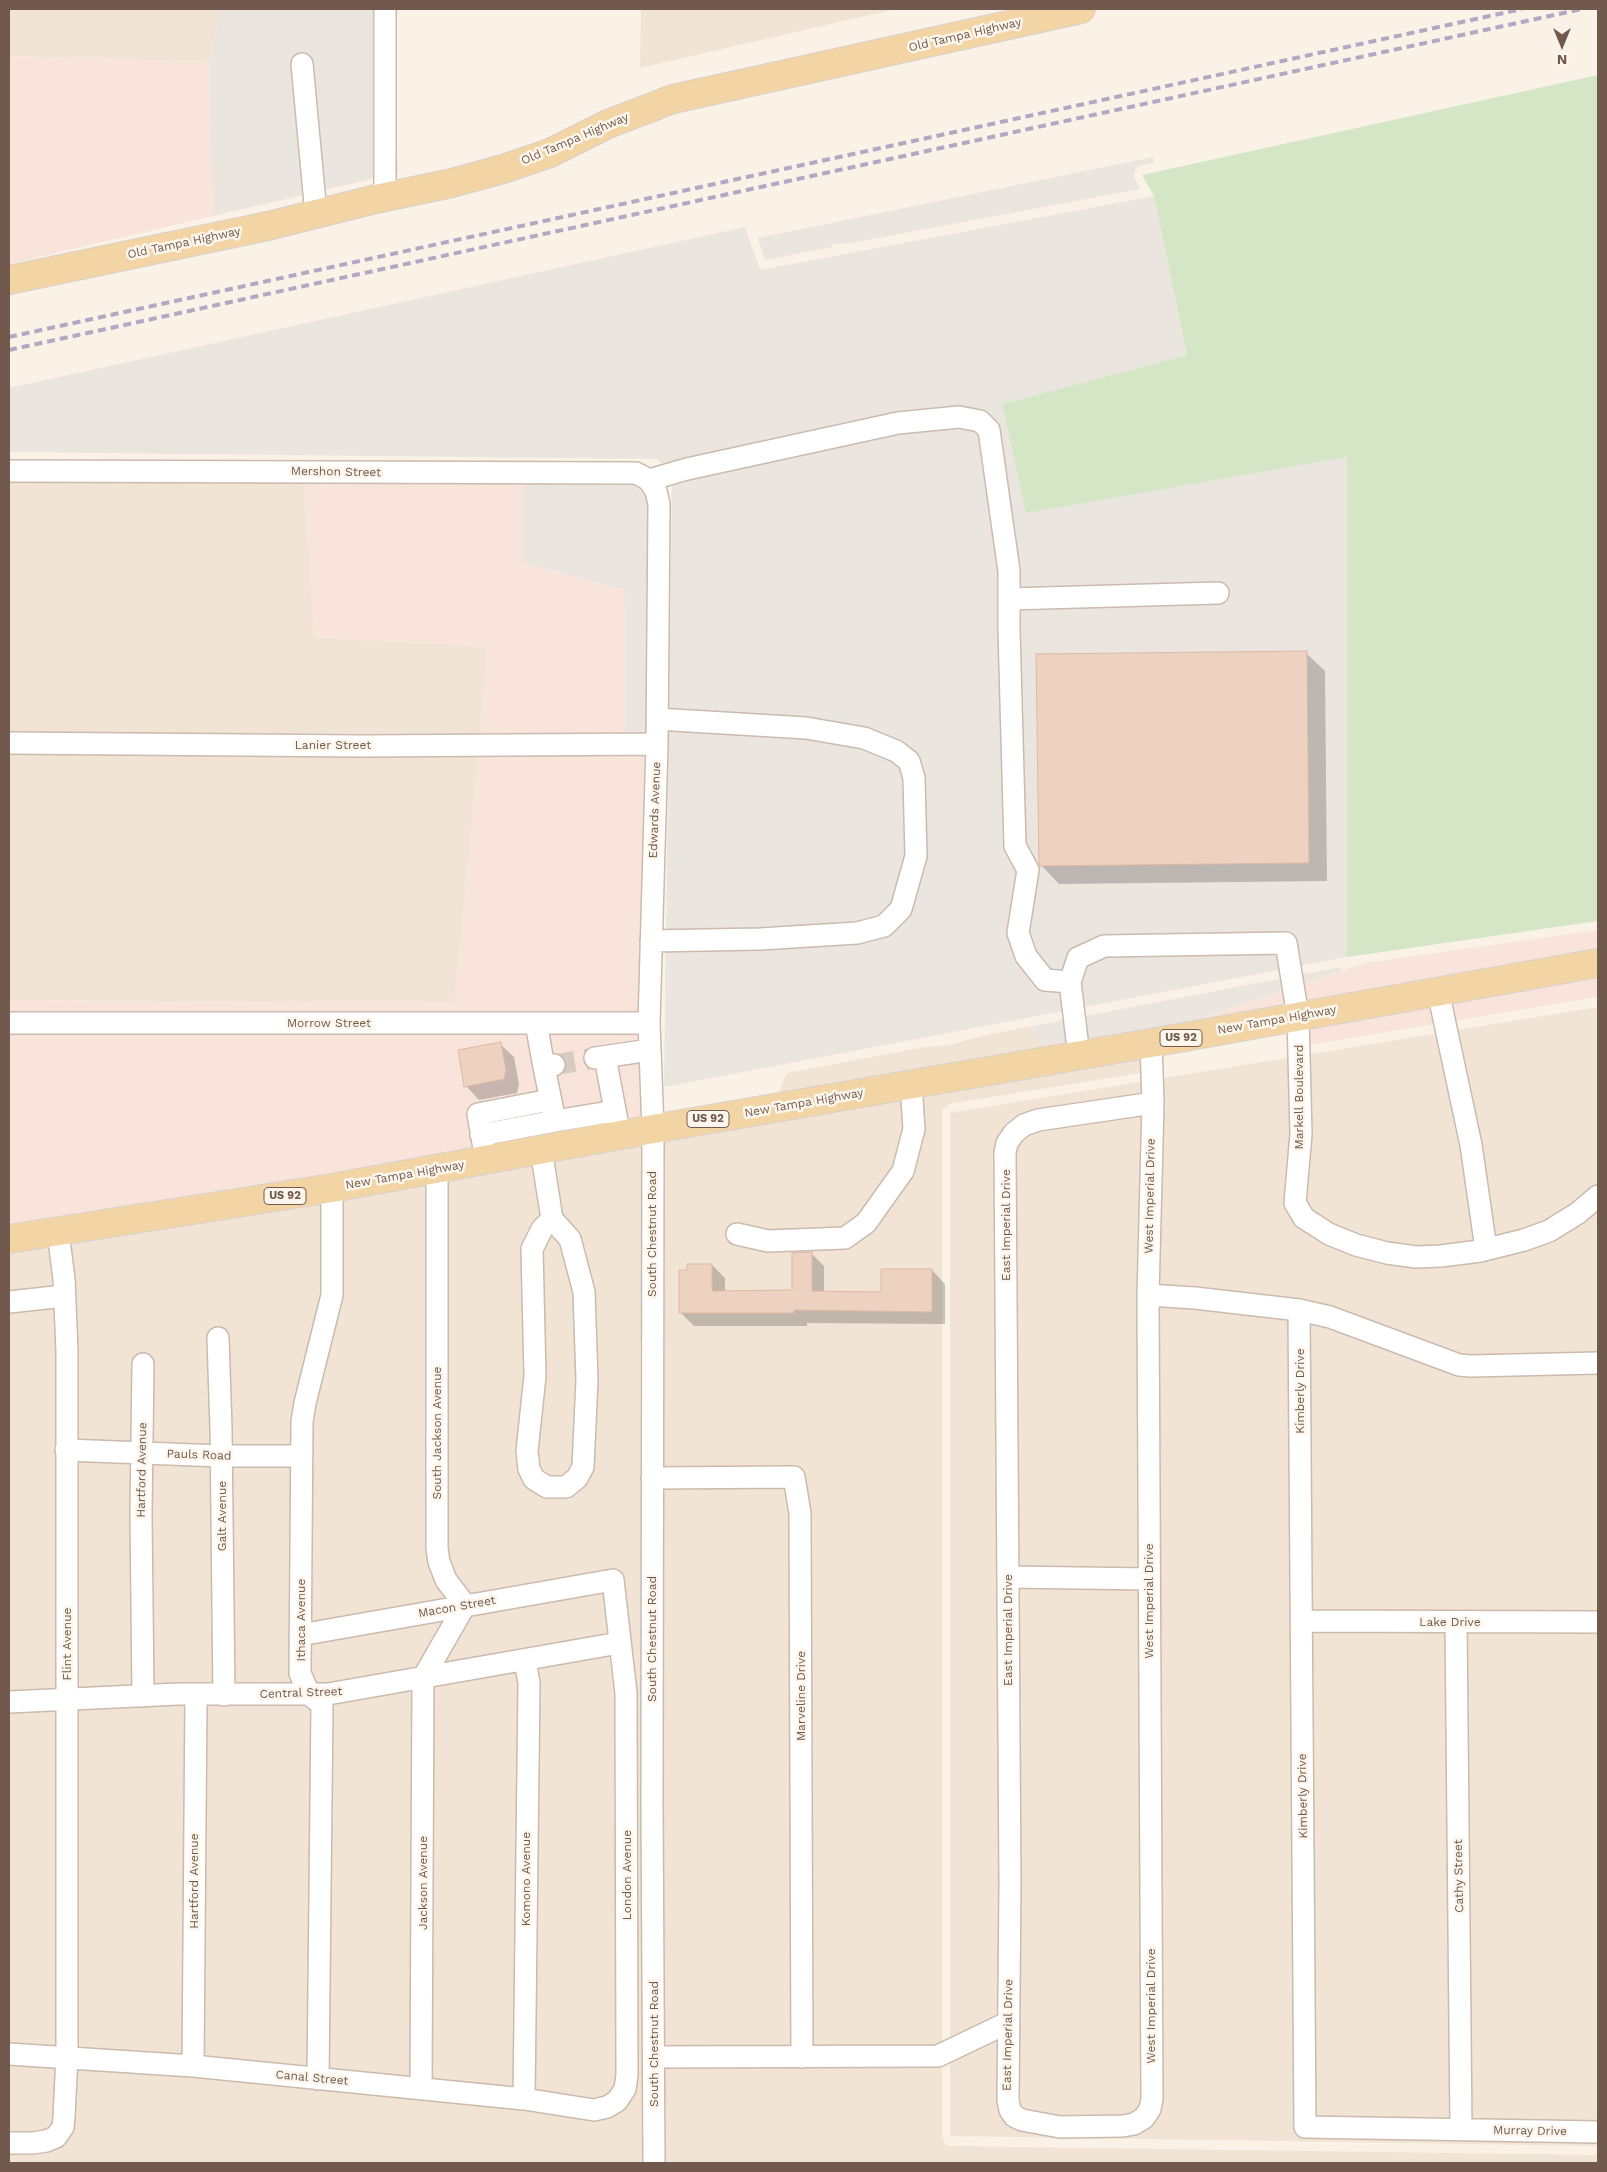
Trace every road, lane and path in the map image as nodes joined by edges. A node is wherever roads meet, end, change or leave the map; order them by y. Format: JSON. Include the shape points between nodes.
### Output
{"nodes":[{"id":1,"x":385,"y":9,"type":"edge"},
{"id":2,"x":1081,"y":9,"type":"edge"},
{"id":3,"x":302,"y":64,"type":"dead end"},
{"id":4,"x":385,"y":197,"type":"junction"},
{"id":5,"x":316,"y":214,"type":"junction"},
{"id":6,"x":9,"y":280,"type":"edge"},
{"id":7,"x":9,"y":471,"type":"edge"},
{"id":8,"x":652,"y":485,"type":"junction"},
{"id":9,"x":1218,"y":593,"type":"dead end"},
{"id":10,"x":1009,"y":600,"type":"junction"},
{"id":11,"x":657,"y":719,"type":"junction"},
{"id":12,"x":9,"y":743,"type":"edge"},
{"id":13,"x":657,"y":744,"type":"junction"},
{"id":14,"x":652,"y":942,"type":"junction"},
{"id":15,"x":1598,"y":963,"type":"edge"},
{"id":16,"x":1070,"y":982,"type":"junction"},
{"id":17,"x":1438,"y":991,"type":"junction"},
{"id":18,"x":1298,"y":1016,"type":"junction"},
{"id":19,"x":9,"y":1023,"type":"edge"},
{"id":20,"x":536,"y":1023,"type":"junction"},
{"id":21,"x":649,"y":1023,"type":"junction"},
{"id":22,"x":1151,"y":1043,"type":"junction"},
{"id":23,"x":650,"y":1050,"type":"junction"},
{"id":24,"x":1079,"y":1056,"type":"junction"},
{"id":25,"x":911,"y":1084,"type":"junction"},
{"id":26,"x":550,"y":1100,"type":"junction"},
{"id":27,"x":1153,"y":1103,"type":"junction"},
{"id":28,"x":555,"y":1121,"type":"junction"},
{"id":29,"x":618,"y":1123,"type":"junction"},
{"id":30,"x":653,"y":1129,"type":"junction"},
{"id":31,"x":484,"y":1148,"type":"junction"},
{"id":32,"x":541,"y":1149,"type":"junction"},
{"id":33,"x":437,"y":1169,"type":"junction"},
{"id":34,"x":332,"y":1188,"type":"junction"},
{"id":35,"x":1598,"y":1196,"type":"edge"},
{"id":36,"x":552,"y":1220,"type":"junction"},
{"id":37,"x":58,"y":1232,"type":"junction"},
{"id":38,"x":737,"y":1234,"type":"dead end"},
{"id":39,"x":9,"y":1239,"type":"edge"},
{"id":40,"x":1486,"y":1249,"type":"junction"},
{"id":41,"x":1148,"y":1295,"type":"junction"},
{"id":42,"x":64,"y":1296,"type":"junction"},
{"id":43,"x":9,"y":1302,"type":"edge"},
{"id":44,"x":1299,"y":1310,"type":"junction"},
{"id":45,"x":218,"y":1338,"type":"dead end"},
{"id":46,"x":1598,"y":1363,"type":"edge"},
{"id":47,"x":143,"y":1364,"type":"dead end"},
{"id":48,"x":66,"y":1450,"type":"junction"},
{"id":49,"x":142,"y":1452,"type":"junction"},
{"id":50,"x":222,"y":1456,"type":"junction"},
{"id":51,"x":302,"y":1456,"type":"junction"},
{"id":52,"x":652,"y":1478,"type":"junction"},
{"id":53,"x":1008,"y":1577,"type":"junction"},
{"id":54,"x":1149,"y":1579,"type":"junction"},
{"id":55,"x":613,"y":1580,"type":"joint"},
{"id":56,"x":465,"y":1605,"type":"junction"},
{"id":57,"x":1301,"y":1621,"type":"junction"},
{"id":58,"x":1456,"y":1622,"type":"junction"},
{"id":59,"x":1598,"y":1622,"type":"edge"},
{"id":60,"x":300,"y":1635,"type":"junction"},
{"id":61,"x":619,"y":1643,"type":"junction"},
{"id":62,"x":525,"y":1660,"type":"junction"},
{"id":63,"x":423,"y":1678,"type":"junction"},
{"id":64,"x":309,"y":1694,"type":"junction"},
{"id":65,"x":224,"y":1695,"type":"junction"},
{"id":66,"x":143,"y":1696,"type":"junction"},
{"id":67,"x":196,"y":1696,"type":"junction"},
{"id":68,"x":67,"y":1701,"type":"junction"},
{"id":69,"x":9,"y":1702,"type":"edge"},
{"id":70,"x":1009,"y":2022,"type":"junction"},
{"id":71,"x":9,"y":2054,"type":"edge"},
{"id":72,"x":67,"y":2056,"type":"junction"},
{"id":73,"x":654,"y":2057,"type":"junction"},
{"id":74,"x":802,"y":2057,"type":"junction"},
{"id":75,"x":193,"y":2066,"type":"junction"},
{"id":76,"x":318,"y":2079,"type":"junction"},
{"id":77,"x":421,"y":2088,"type":"junction"},
{"id":78,"x":524,"y":2099,"type":"junction"},
{"id":79,"x":1152,"y":2099,"type":"joint"},
{"id":80,"x":613,"y":2103,"type":"joint"},
{"id":81,"x":1461,"y":2130,"type":"junction"},
{"id":82,"x":1598,"y":2132,"type":"edge"},
{"id":83,"x":9,"y":2143,"type":"edge"},
{"id":84,"x":654,"y":2156,"type":"edge"}],
"edges":[{"from":1,"to":4,"type":"street"},
{"from":2,"to":4,"type":"main road","name":"Old Tampa Highway","via":[[673,99],[608,124],[550,153],[503,169]]},
{"from":3,"to":5,"type":"street"},
{"from":4,"to":5,"type":"main road","name":"Old Tampa Highway"},
{"from":5,"to":6,"type":"main road","name":"Old Tampa Highway"},
{"from":7,"to":8,"type":"street","name":"Mershon Street","via":[[636,473]]},
{"from":8,"to":10,"type":"street","via":[[696,467],[898,423],[959,417],[980,421],[988,430],[1009,571]]},
{"from":8,"to":11,"type":"street","name":"Edwards Avenue","via":[[659,504]]},
{"from":9,"to":10,"type":"street"},
{"from":10,"to":16,"type":"street","via":[[1015,846],[1028,870],[1018,933],[1026,956],[1045,980]]},
{"from":11,"to":13,"type":"street","name":"Edwards Avenue"},
{"from":11,"to":14,"type":"street","via":[[806,728],[864,738],[896,751],[909,761],[914,778],[916,856],[901,909],[884,926],[857,933]]},
{"from":12,"to":13,"type":"street","name":"Lanier Street"},
{"from":13,"to":14,"type":"street","name":"Edwards Avenue"},
{"from":14,"to":21,"type":"street","name":"Edwards Avenue"},
{"from":15,"to":17,"type":"main road","name":"New Tampa Highway","number":"US 92"},
{"from":16,"to":18,"type":"street","name":"Markell Boulevard","via":[[1078,958],[1104,946],[1286,943]]},
{"from":16,"to":24,"type":"street"},
{"from":17,"to":18,"type":"main road","name":"New Tampa Highway","number":"US 92"},
{"from":17,"to":40,"type":"street","via":[[1471,1145]]},
{"from":18,"to":22,"type":"main road","name":"New Tampa Highway","number":"US 92"},
{"from":18,"to":40,"type":"street","name":"Markell Boulevard","via":[[1301,1134],[1295,1203],[1304,1218],[1329,1234],[1387,1253],[1441,1256]]},
{"from":19,"to":20,"type":"street","name":"Morrow Street"},
{"from":20,"to":21,"type":"street","name":"Morrow Street"},
{"from":20,"to":26,"type":"street","via":[[549,1066]]},
{"from":21,"to":23,"type":"street","name":"Edwards Avenue"},
{"from":22,"to":24,"type":"main road","name":"New Tampa Highway","number":"US 92"},
{"from":22,"to":27,"type":"street","name":"West Imperial Drive"},
{"from":23,"to":29,"type":"street","via":[[600,1058]]},
{"from":23,"to":30,"type":"street","name":"Edwards Avenue"},
{"from":24,"to":25,"type":"main road","name":"New Tampa Highway","number":"US 92"},
{"from":25,"to":30,"type":"main road","name":"New Tampa Highway","number":"US 92"},
{"from":25,"to":38,"type":"street","via":[[914,1129],[903,1171],[866,1223],[845,1238],[768,1241]]},
{"from":26,"to":28,"type":"street"},
{"from":26,"to":31,"type":"street","via":[[478,1114]]},
{"from":27,"to":41,"type":"street","name":"West Imperial Drive"},
{"from":27,"to":53,"type":"street","name":"East Imperial Drive","via":[[1038,1120],[1024,1125],[1007,1143]]},
{"from":28,"to":29,"type":"street"},
{"from":28,"to":31,"type":"street"},
{"from":29,"to":30,"type":"main road","name":"New Tampa Highway","number":"US 92"},
{"from":29,"to":32,"type":"main road","name":"New Tampa Highway","number":"US 92"},
{"from":30,"to":52,"type":"street","name":"South Chestnut Road"},
{"from":31,"to":32,"type":"main road","name":"New Tampa Highway","number":"US 92"},
{"from":31,"to":33,"type":"main road","name":"New Tampa Highway","number":"US 92"},
{"from":32,"to":36,"type":"street"},
{"from":33,"to":34,"type":"main road","name":"New Tampa Highway","number":"US 92"},
{"from":33,"to":56,"type":"street","name":"South Jackson Avenue","via":[[437,1548],[446,1580]]},
{"from":34,"to":37,"type":"main road","name":"New Tampa Highway","number":"US 92"},
{"from":34,"to":51,"type":"street","name":"Ithaca Avenue","via":[[332,1295],[305,1403]]},
{"from":35,"to":40,"type":"street","name":"Markell Boulevard","via":[[1549,1231]]},
{"from":36,"to":36,"type":"street","via":[[570,1238],[584,1292],[587,1380],[583,1467],[577,1478],[566,1487],[547,1487],[534,1479],[529,1469],[528,1451],[535,1376],[532,1249],[542,1230]]},
{"from":37,"to":39,"type":"main road","name":"New Tampa Highway","number":"US 92"},
{"from":37,"to":42,"type":"street","name":"Flint Avenue"},
{"from":41,"to":44,"type":"street"},
{"from":41,"to":54,"type":"street","name":"West Imperial Drive"},
{"from":42,"to":43,"type":"street"},
{"from":42,"to":48,"type":"street","name":"Flint Avenue"},
{"from":44,"to":46,"type":"street","via":[[1330,1317],[1459,1364]]},
{"from":44,"to":57,"type":"street","name":"Kimberly Drive"},
{"from":45,"to":50,"type":"street","name":"Galt Avenue"},
{"from":47,"to":49,"type":"street","name":"Hartford Avenue"},
{"from":48,"to":49,"type":"street","name":"Pauls Road"},
{"from":48,"to":68,"type":"street","name":"Flint Avenue"},
{"from":49,"to":50,"type":"street","name":"Pauls Road"},
{"from":49,"to":66,"type":"street","name":"Hartford Avenue"},
{"from":50,"to":51,"type":"street","name":"Pauls Road"},
{"from":50,"to":65,"type":"street","name":"Galt Avenue"},
{"from":51,"to":60,"type":"street","name":"Ithaca Avenue"},
{"from":52,"to":73,"type":"street","name":"South Chestnut Road"},
{"from":52,"to":74,"type":"street","name":"Marveline Drive","via":[[794,1477],[800,1513]]},
{"from":53,"to":54,"type":"street"},
{"from":53,"to":70,"type":"street","name":"East Imperial Drive"},
{"from":54,"to":79,"type":"street","name":"West Imperial Drive"},
{"from":55,"to":56,"type":"street","name":"Macon Street"},
{"from":55,"to":61,"type":"street","name":"London Avenue"},
{"from":56,"to":60,"type":"street","name":"Macon Street"},
{"from":56,"to":63,"type":"street"},
{"from":57,"to":58,"type":"street","name":"Lake Drive"},
{"from":57,"to":81,"type":"street","name":"Kimberly Drive","via":[[1305,2127]]},
{"from":58,"to":59,"type":"street","name":"Lake Drive"},
{"from":58,"to":81,"type":"street","name":"Cathy Street"},
{"from":60,"to":64,"type":"street","name":"Ithaca Avenue","via":[[300,1672]]},
{"from":61,"to":62,"type":"street","name":"Central Street"},
{"from":61,"to":80,"type":"street","name":"London Avenue","via":[[626,1694],[627,2075],[625,2089]]},
{"from":62,"to":63,"type":"street","name":"Central Street"},
{"from":62,"to":78,"type":"street","name":"Komono Avenue","via":[[529,1683]]},
{"from":63,"to":64,"type":"street","name":"Central Street","via":[[328,1694]]},
{"from":63,"to":77,"type":"street","name":"Jackson Avenue"},
{"from":64,"to":65,"type":"street","name":"Central Street"},
{"from":64,"to":76,"type":"street","name":"Ithaca Avenue","via":[[322,1705]]},
{"from":65,"to":67,"type":"street","name":"Central Street"},
{"from":66,"to":67,"type":"street","name":"Central Street"},
{"from":66,"to":68,"type":"street","name":"Central Street"},
{"from":67,"to":75,"type":"street","name":"Hartford Avenue"},
{"from":68,"to":69,"type":"street","name":"Central Street"},
{"from":68,"to":72,"type":"street","name":"Flint Avenue"},
{"from":70,"to":74,"type":"street","via":[[938,2056]]},
{"from":70,"to":79,"type":"street","name":"East Imperial Drive","via":[[1008,2102],[1014,2116],[1060,2127],[1122,2126],[1144,2118]]},
{"from":71,"to":72,"type":"street","name":"Canal Street"},
{"from":72,"to":75,"type":"street","name":"Canal Street"},
{"from":72,"to":83,"type":"street","name":"Flint Avenue","via":[[64,2117],[56,2137],[46,2141]]},
{"from":73,"to":74,"type":"street"},
{"from":73,"to":84,"type":"street","name":"South Chestnut Road"},
{"from":75,"to":76,"type":"street","name":"Canal Street"},
{"from":76,"to":77,"type":"street","name":"Canal Street"},
{"from":77,"to":78,"type":"street","name":"Canal Street"},
{"from":78,"to":80,"type":"street","name":"Canal Street","via":[[594,2110]]},
{"from":81,"to":82,"type":"street","name":"Murray Drive"}]}
